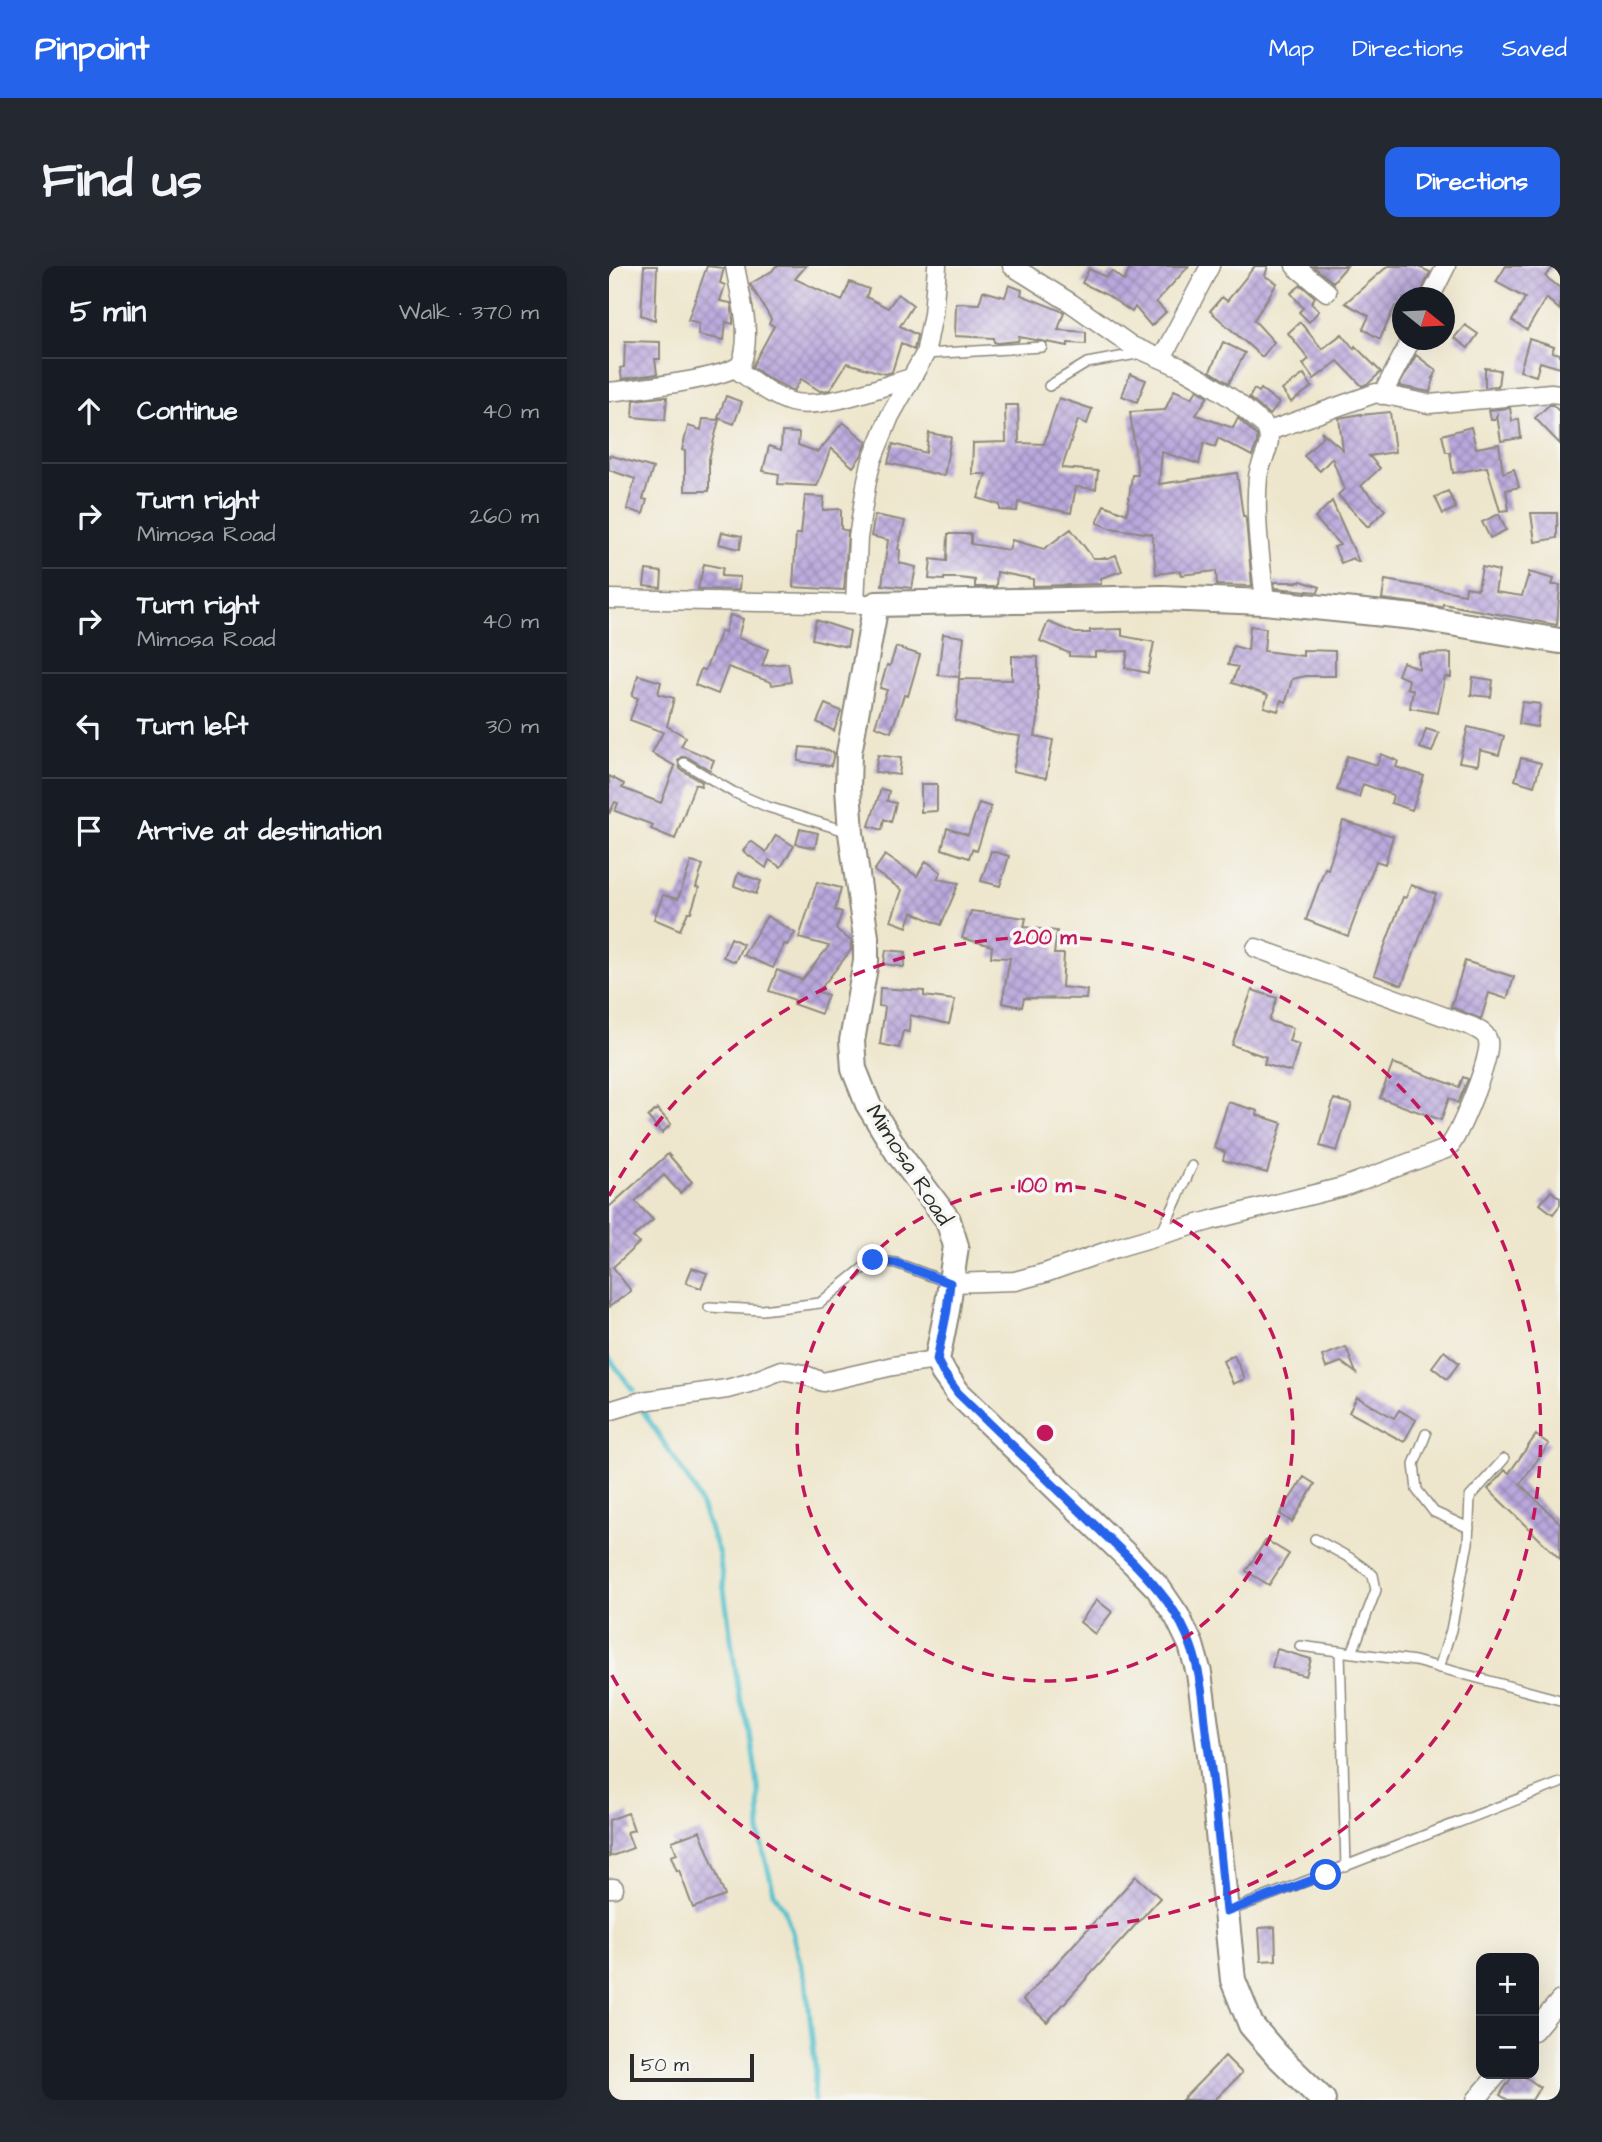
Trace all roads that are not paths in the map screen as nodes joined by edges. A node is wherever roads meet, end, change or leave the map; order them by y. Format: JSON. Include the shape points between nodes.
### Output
{"nodes":[{"id":1,"x":735,"y":266,"type":"edge"},
{"id":2,"x":937,"y":266,"type":"edge"},
{"id":3,"x":1012,"y":266,"type":"edge"},
{"id":4,"x":1210,"y":266,"type":"edge"},
{"id":5,"x":1295,"y":266,"type":"edge"},
{"id":6,"x":1447,"y":266,"type":"edge"},
{"id":7,"x":1436,"y":287,"type":"edge"},
{"id":8,"x":1327,"y":292,"type":"dead end"},
{"id":9,"x":1042,"y":346,"type":"dead end"},
{"id":10,"x":1406,"y":350,"type":"edge"},
{"id":11,"x":925,"y":354,"type":"junction"},
{"id":12,"x":1154,"y":355,"type":"junction"},
{"id":13,"x":736,"y":369,"type":"junction"},
{"id":14,"x":911,"y":378,"type":"junction"},
{"id":15,"x":1049,"y":386,"type":"dead end"},
{"id":16,"x":609,"y":392,"type":"edge"},
{"id":17,"x":1560,"y":394,"type":"edge"},
{"id":18,"x":1382,"y":395,"type":"junction"},
{"id":19,"x":1269,"y":431,"type":"junction"},
{"id":20,"x":609,"y":599,"type":"edge"},
{"id":21,"x":1265,"y":603,"type":"junction"},
{"id":22,"x":865,"y":604,"type":"junction"},
{"id":23,"x":1560,"y":641,"type":"edge"},
{"id":24,"x":684,"y":763,"type":"dead end"},
{"id":25,"x":851,"y":833,"type":"junction"},
{"id":26,"x":1256,"y":948,"type":"dead end"},
{"id":27,"x":1192,"y":1166,"type":"dead end"},
{"id":28,"x":1160,"y":1235,"type":"junction"},
{"id":29,"x":950,"y":1283,"type":"junction"},
{"id":30,"x":709,"y":1307,"type":"dead end"},
{"id":31,"x":937,"y":1360,"type":"junction"},
{"id":32,"x":609,"y":1411,"type":"edge"},
{"id":33,"x":1426,"y":1434,"type":"dead end"},
{"id":34,"x":1504,"y":1460,"type":"dead end"},
{"id":35,"x":1469,"y":1528,"type":"junction"},
{"id":36,"x":1315,"y":1539,"type":"dead end"},
{"id":37,"x":1300,"y":1646,"type":"dead end"},
{"id":38,"x":1340,"y":1651,"type":"junction"},
{"id":39,"x":1352,"y":1653,"type":"junction"},
{"id":40,"x":1439,"y":1668,"type":"junction"},
{"id":41,"x":1560,"y":1700,"type":"edge"},
{"id":42,"x":1560,"y":1783,"type":"edge"},
{"id":43,"x":1346,"y":1867,"type":"junction"},
{"id":44,"x":1226,"y":1912,"type":"junction"},
{"id":45,"x":1560,"y":2000,"type":"edge"},
{"id":46,"x":1539,"y":2025,"type":"edge"},
{"id":47,"x":1493,"y":2079,"type":"edge"},
{"id":48,"x":1323,"y":2100,"type":"edge"},
{"id":49,"x":1476,"y":2100,"type":"edge"}],
"edges":[{"from":1,"to":13,"type":"street","via":[[746,341]]},
{"from":2,"to":11,"type":"street"},
{"from":3,"to":12,"type":"street"},
{"from":4,"to":12,"type":"street"},
{"from":5,"to":8,"type":"street"},
{"from":6,"to":7,"type":"street"},
{"from":9,"to":11,"type":"lane"},
{"from":10,"to":18,"type":"street"},
{"from":11,"to":14,"type":"street"},
{"from":12,"to":15,"type":"lane","via":[[1087,363]]},
{"from":12,"to":19,"type":"street","via":[[1234,400]]},
{"from":13,"to":14,"type":"street","via":[[797,404],[828,402]]},
{"from":13,"to":16,"type":"street"},
{"from":14,"to":22,"type":"street","via":[[881,438],[867,480],[858,538]]},
{"from":17,"to":18,"type":"street","via":[[1429,404]]},
{"from":18,"to":19,"type":"street","via":[[1376,393]]},
{"from":19,"to":21,"type":"street","via":[[1257,499]]},
{"from":20,"to":22,"type":"street"},
{"from":21,"to":22,"type":"street","via":[[1161,598]]},
{"from":21,"to":23,"type":"street","via":[[1414,617]]},
{"from":22,"to":25,"type":"street","name":"Mimosa Road","via":[[849,753]]},
{"from":24,"to":25,"type":"lane","via":[[768,807]]},
{"from":25,"to":29,"type":"street","name":"Mimosa Road","via":[[866,937],[852,1041],[854,1069],[867,1104],[948,1220],[956,1246]]},
{"from":26,"to":28,"type":"street","via":[[1484,1033],[1489,1044],[1482,1073],[1456,1138],[1446,1149],[1343,1187]]},
{"from":27,"to":28,"type":"lane"},
{"from":28,"to":29,"type":"street","via":[[1015,1281]]},
{"from":29,"to":30,"type":"lane","via":[[896,1263],[873,1260],[820,1303],[762,1310]]},
{"from":29,"to":31,"type":"street","name":"Mimosa Road"},
{"from":31,"to":32,"type":"street","via":[[823,1382],[782,1370],[727,1389],[642,1401]]},
{"from":31,"to":44,"type":"street","via":[[958,1393],[1134,1563],[1177,1616],[1199,1673]]},
{"from":33,"to":35,"type":"lane","via":[[1414,1464],[1417,1490],[1434,1512]]},
{"from":34,"to":35,"type":"lane","via":[[1470,1497]]},
{"from":35,"to":40,"type":"lane","via":[[1451,1630]]},
{"from":36,"to":39,"type":"lane","via":[[1373,1575],[1376,1590]]},
{"from":37,"to":38,"type":"lane"},
{"from":38,"to":39,"type":"lane"},
{"from":38,"to":43,"type":"lane"},
{"from":39,"to":40,"type":"lane"},
{"from":40,"to":41,"type":"lane"},
{"from":42,"to":43,"type":"lane"},
{"from":43,"to":44,"type":"lane"},
{"from":44,"to":48,"type":"street","via":[[1233,1980],[1251,2025]]},
{"from":45,"to":46,"type":"street"},
{"from":47,"to":49,"type":"street"}]}
